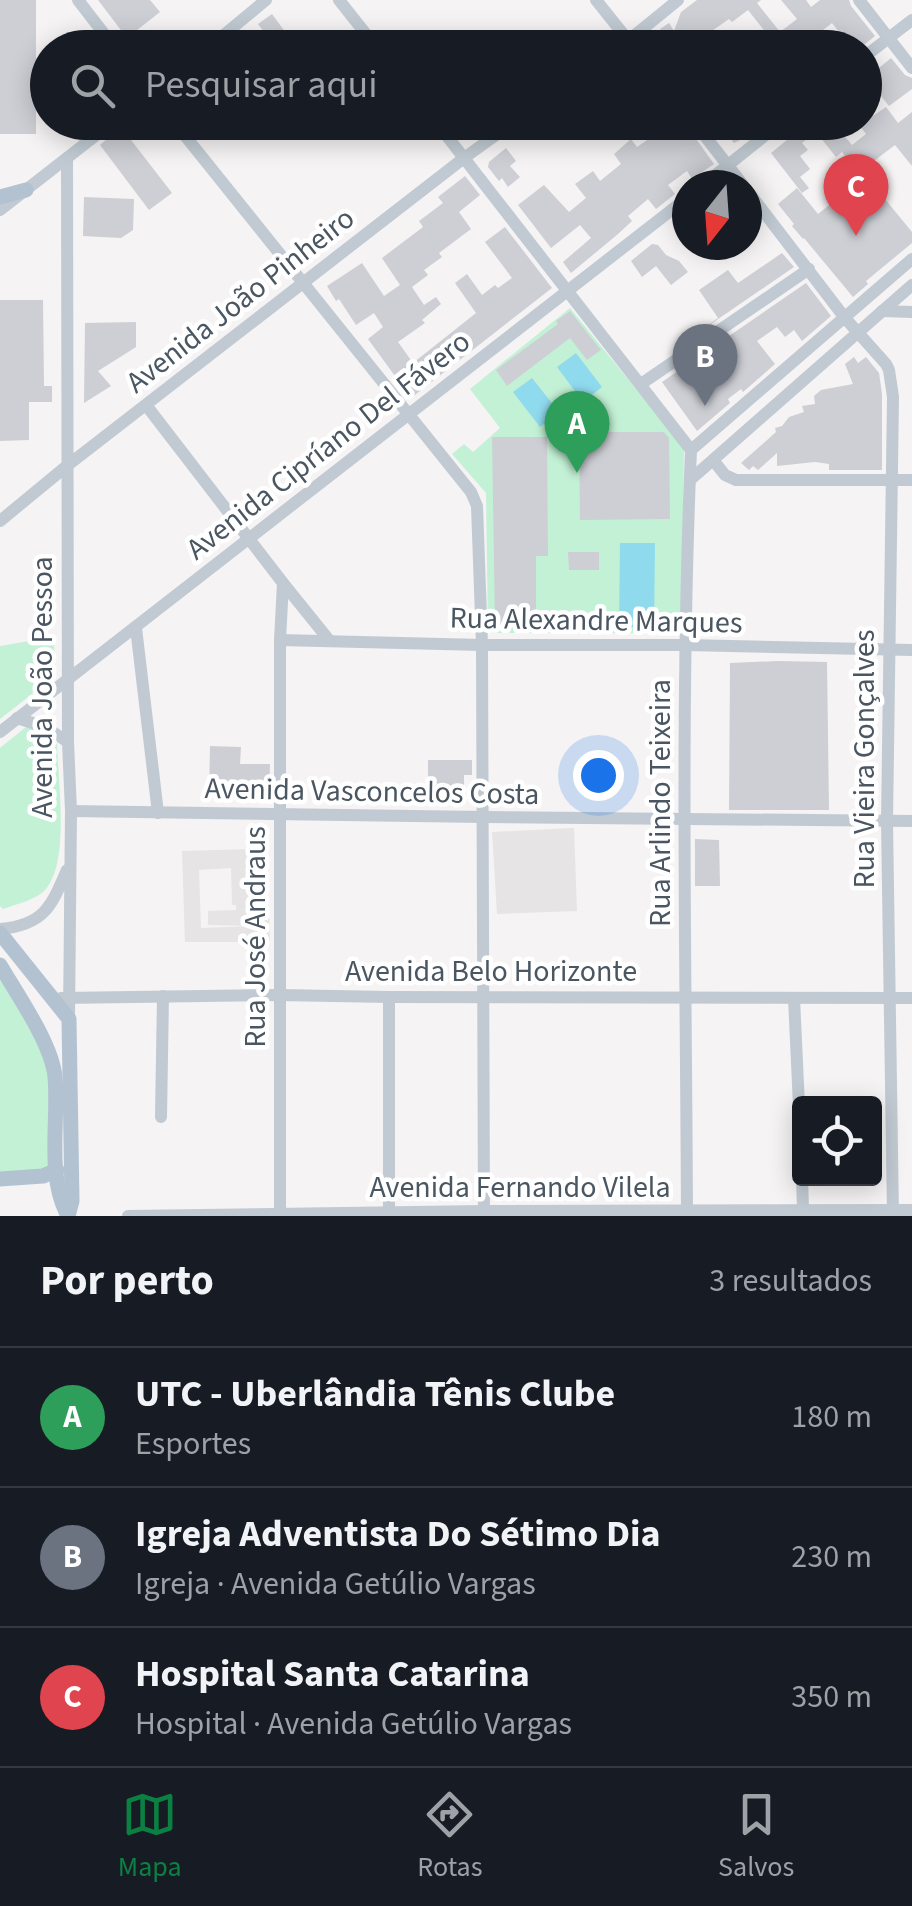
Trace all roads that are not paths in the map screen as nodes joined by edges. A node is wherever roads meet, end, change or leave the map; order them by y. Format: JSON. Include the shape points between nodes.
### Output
{"nodes":[{"id":1,"x":78,"y":0,"type":"edge"},
{"id":2,"x":266,"y":0,"type":"edge"},
{"id":3,"x":339,"y":0,"type":"edge"},
{"id":4,"x":596,"y":0,"type":"edge"},
{"id":5,"x":678,"y":0,"type":"edge"},
{"id":6,"x":859,"y":0,"type":"edge"},
{"id":7,"x":912,"y":20,"type":"edge"},
{"id":8,"x":101,"y":30,"type":"edge"},
{"id":9,"x":230,"y":30,"type":"edge"},
{"id":10,"x":363,"y":30,"type":"edge"},
{"id":11,"x":617,"y":30,"type":"edge"},
{"id":12,"x":644,"y":30,"type":"edge"},
{"id":13,"x":889,"y":38,"type":"junction"},
{"id":14,"x":882,"y":43,"type":"edge"},
{"id":15,"x":912,"y":68,"type":"edge"},
{"id":16,"x":90,"y":140,"type":"edge"},
{"id":17,"x":189,"y":140,"type":"edge"},
{"id":18,"x":450,"y":140,"type":"edge"},
{"id":19,"x":489,"y":140,"type":"edge"},
{"id":20,"x":708,"y":140,"type":"edge"},
{"id":21,"x":760,"y":140,"type":"edge"},
{"id":22,"x":67,"y":158,"type":"junction"},
{"id":23,"x":464,"y":158,"type":"junction"},
{"id":24,"x":728,"y":166,"type":"junction"},
{"id":25,"x":723,"y":170,"type":"edge"},
{"id":26,"x":731,"y":170,"type":"edge"},
{"id":27,"x":26,"y":190,"type":"junction"},
{"id":28,"x":0,"y":197,"type":"edge"},
{"id":29,"x":762,"y":209,"type":"edge"},
{"id":30,"x":0,"y":210,"type":"edge"},
{"id":31,"x":672,"y":210,"type":"edge"},
{"id":32,"x":912,"y":258,"type":"edge"},
{"id":33,"x":810,"y":269,"type":"junction"},
{"id":34,"x":304,"y":282,"type":"junction"},
{"id":35,"x":912,"y":285,"type":"edge"},
{"id":36,"x":566,"y":291,"type":"junction"},
{"id":37,"x":882,"y":311,"type":"junction"},
{"id":38,"x":912,"y":312,"type":"edge"},
{"id":39,"x":845,"y":318,"type":"junction"},
{"id":40,"x":858,"y":333,"type":"junction"},
{"id":41,"x":780,"y":374,"type":"junction"},
{"id":42,"x":641,"y":384,"type":"junction"},
{"id":43,"x":792,"y":390,"type":"junction"},
{"id":44,"x":146,"y":405,"type":"junction"},
{"id":45,"x":408,"y":414,"type":"junction"},
{"id":46,"x":691,"y":450,"type":"junction"},
{"id":47,"x":712,"y":460,"type":"junction"},
{"id":48,"x":68,"y":465,"type":"junction"},
{"id":49,"x":690,"y":480,"type":"junction"},
{"id":50,"x":892,"y":480,"type":"junction"},
{"id":51,"x":912,"y":480,"type":"edge"},
{"id":52,"x":0,"y":521,"type":"edge"},
{"id":53,"x":247,"y":539,"type":"junction"},
{"id":54,"x":283,"y":584,"type":"junction"},
{"id":55,"x":136,"y":628,"type":"junction"},
{"id":56,"x":280,"y":640,"type":"junction"},
{"id":57,"x":329,"y":640,"type":"junction"},
{"id":58,"x":482,"y":645,"type":"junction"},
{"id":59,"x":685,"y":645,"type":"junction"},
{"id":60,"x":890,"y":650,"type":"junction"},
{"id":61,"x":912,"y":650,"type":"edge"},
{"id":62,"x":69,"y":677,"type":"junction"},
{"id":63,"x":17,"y":718,"type":"junction"},
{"id":64,"x":0,"y":732,"type":"edge"},
{"id":65,"x":68,"y":742,"type":"junction"},
{"id":66,"x":71,"y":812,"type":"junction"},
{"id":67,"x":158,"y":813,"type":"junction"},
{"id":68,"x":280,"y":813,"type":"junction"},
{"id":69,"x":482,"y":819,"type":"junction"},
{"id":70,"x":684,"y":819,"type":"junction"},
{"id":71,"x":886,"y":821,"type":"junction"},
{"id":72,"x":912,"y":821,"type":"edge"},
{"id":73,"x":70,"y":863,"type":"junction"},
{"id":74,"x":0,"y":931,"type":"edge"},
{"id":75,"x":6,"y":952,"type":"edge"},
{"id":76,"x":0,"y":965,"type":"edge"},
{"id":77,"x":279,"y":995,"type":"junction"},
{"id":78,"x":162,"y":996,"type":"junction"},
{"id":79,"x":389,"y":997,"type":"junction"},
{"id":80,"x":485,"y":997,"type":"junction"},
{"id":81,"x":685,"y":997,"type":"junction"},
{"id":82,"x":62,"y":998,"type":"junction"},
{"id":83,"x":794,"y":998,"type":"junction"},
{"id":84,"x":890,"y":998,"type":"junction"},
{"id":85,"x":912,"y":998,"type":"edge"},
{"id":86,"x":799,"y":1096,"type":"edge"},
{"id":87,"x":161,"y":1117,"type":"dead end"},
{"id":88,"x":57,"y":1170,"type":"junction"},
{"id":89,"x":0,"y":1178,"type":"edge"},
{"id":90,"x":802,"y":1186,"type":"edge"},
{"id":91,"x":803,"y":1209,"type":"junction"},
{"id":92,"x":912,"y":1210,"type":"edge"},
{"id":93,"x":389,"y":1212,"type":"junction"},
{"id":94,"x":484,"y":1213,"type":"edge"},
{"id":95,"x":893,"y":1213,"type":"edge"},
{"id":96,"x":280,"y":1214,"type":"edge"},
{"id":97,"x":687,"y":1214,"type":"edge"},
{"id":98,"x":68,"y":1216,"type":"edge"},
{"id":99,"x":128,"y":1216,"type":"edge"}],
"edges":[{"from":1,"to":8,"type":"street"},
{"from":2,"to":9,"type":"street"},
{"from":3,"to":10,"type":"street"},
{"from":4,"to":11,"type":"street"},
{"from":5,"to":12,"type":"street"},
{"from":6,"to":13,"type":"street"},
{"from":7,"to":13,"type":"street"},
{"from":13,"to":14,"type":"street"},
{"from":13,"to":15,"type":"street"},
{"from":16,"to":22,"type":"street"},
{"from":17,"to":34,"type":"street"},
{"from":18,"to":23,"type":"street"},
{"from":19,"to":23,"type":"street","name":"Avenida João Pinheiro"},
{"from":20,"to":24,"type":"street","name":"Rua Vieira Gonçalves"},
{"from":21,"to":24,"type":"street"},
{"from":22,"to":27,"type":"street"},
{"from":22,"to":48,"type":"street","name":"Avenida João Pessoa"},
{"from":23,"to":34,"type":"street","name":"Avenida João Pinheiro"},
{"from":23,"to":36,"type":"street"},
{"from":24,"to":25,"type":"street"},
{"from":24,"to":26,"type":"street","name":"Rua Vieira Gonçalves"},
{"from":27,"to":28,"type":"main road"},
{"from":27,"to":30,"type":"street"},
{"from":29,"to":33,"type":"street","name":"Rua Vieira Gonçalves"},
{"from":31,"to":36,"type":"street","name":"Avenida Cipríano Del Fávero"},
{"from":32,"to":39,"type":"street"},
{"from":33,"to":39,"type":"street","name":"Rua Vieira Gonçalves"},
{"from":33,"to":42,"type":"street"},
{"from":34,"to":44,"type":"street","name":"Avenida João Pinheiro"},
{"from":34,"to":45,"type":"street"},
{"from":35,"to":37,"type":"street"},
{"from":36,"to":42,"type":"street"},
{"from":36,"to":45,"type":"street","name":"Avenida Cipríano Del Fávero"},
{"from":37,"to":38,"type":"street"},
{"from":37,"to":40,"type":"street"},
{"from":39,"to":40,"type":"street","name":"Rua Vieira Gonçalves"},
{"from":39,"to":41,"type":"street"},
{"from":40,"to":43,"type":"street"},
{"from":40,"to":50,"type":"street","name":"Rua Vieira Gonçalves","via":[[889,370]]},
{"from":41,"to":43,"type":"street"},
{"from":41,"to":46,"type":"street"},
{"from":42,"to":46,"type":"street"},
{"from":43,"to":47,"type":"street"},
{"from":44,"to":48,"type":"street","name":"Avenida João Pinheiro"},
{"from":44,"to":53,"type":"street"},
{"from":45,"to":53,"type":"street","name":"Avenida Cipríano Del Fávero"},
{"from":45,"to":58,"type":"street","via":[[477,506]]},
{"from":46,"to":49,"type":"street","name":"Rua Arlindo Teixeira"},
{"from":47,"to":49,"type":"street"},
{"from":47,"to":50,"type":"street","via":[[736,480]]},
{"from":48,"to":52,"type":"street","name":"Avenida João Pinheiro"},
{"from":48,"to":62,"type":"street","name":"Avenida João Pessoa"},
{"from":49,"to":59,"type":"street","name":"Rua Arlindo Teixeira"},
{"from":50,"to":51,"type":"street"},
{"from":50,"to":60,"type":"street","name":"Rua Vieira Gonçalves"},
{"from":53,"to":54,"type":"street"},
{"from":53,"to":55,"type":"street","name":"Avenida Cipríano Del Fávero"},
{"from":54,"to":56,"type":"street","name":"Rua José Andraus"},
{"from":54,"to":57,"type":"street"},
{"from":55,"to":62,"type":"street","name":"Avenida Cipríano Del Fávero"},
{"from":55,"to":67,"type":"street"},
{"from":56,"to":57,"type":"street","name":"Rua Alexandre Marques"},
{"from":56,"to":68,"type":"street","name":"Rua José Andraus"},
{"from":57,"to":58,"type":"street","name":"Rua Alexandre Marques"},
{"from":58,"to":59,"type":"street","name":"Rua Alexandre Marques"},
{"from":58,"to":69,"type":"street"},
{"from":59,"to":60,"type":"street","name":"Rua Alexandre Marques"},
{"from":59,"to":70,"type":"street","name":"Rua Arlindo Teixeira"},
{"from":60,"to":61,"type":"street","name":"Rua Alexandre Marques"},
{"from":60,"to":71,"type":"street","name":"Rua Vieira Gonçalves"},
{"from":62,"to":63,"type":"street","name":"Avenida Cipríano Del Fávero"},
{"from":62,"to":65,"type":"street","name":"Avenida João Pessoa"},
{"from":63,"to":64,"type":"street","name":"Avenida Cipríano Del Fávero"},
{"from":63,"to":65,"type":"street"},
{"from":65,"to":66,"type":"street","name":"Avenida João Pessoa"},
{"from":66,"to":67,"type":"street","name":"Avenida Vasconcelos Costa"},
{"from":66,"to":73,"type":"street","name":"Avenida João Pessoa"},
{"from":67,"to":68,"type":"street","name":"Avenida Vasconcelos Costa"},
{"from":68,"to":69,"type":"street","name":"Avenida Vasconcelos Costa"},
{"from":68,"to":77,"type":"street","name":"Rua José Andraus"},
{"from":69,"to":70,"type":"street","name":"Avenida Vasconcelos Costa"},
{"from":69,"to":80,"type":"street"},
{"from":70,"to":71,"type":"street","name":"Avenida Vasconcelos Costa"},
{"from":70,"to":81,"type":"street","name":"Rua Arlindo Teixeira"},
{"from":71,"to":72,"type":"street","name":"Avenida Vasconcelos Costa"},
{"from":71,"to":84,"type":"street","name":"Rua Vieira Gonçalves"},
{"from":73,"to":74,"type":"street","via":[[42,915]]},
{"from":73,"to":82,"type":"street","name":"Avenida João Pessoa"},
{"from":74,"to":75,"type":"main road"},
{"from":75,"to":82,"type":"main road"},
{"from":76,"to":88,"type":"main road","via":[[55,1073]]},
{"from":77,"to":78,"type":"street","name":"Avenida Belo Horizonte"},
{"from":77,"to":79,"type":"street","name":"Avenida Belo Horizonte"},
{"from":77,"to":96,"type":"street","name":"Rua José Andraus"},
{"from":78,"to":82,"type":"street","name":"Avenida Belo Horizonte"},
{"from":78,"to":87,"type":"street"},
{"from":79,"to":80,"type":"street","name":"Avenida Belo Horizonte"},
{"from":79,"to":93,"type":"street"},
{"from":80,"to":81,"type":"street","name":"Avenida Belo Horizonte"},
{"from":80,"to":94,"type":"street"},
{"from":81,"to":83,"type":"street","name":"Avenida Belo Horizonte"},
{"from":81,"to":97,"type":"street","name":"Rua Arlindo Teixeira"},
{"from":82,"to":98,"type":"main road","via":[[69,1018]]},
{"from":83,"to":84,"type":"street","name":"Avenida Belo Horizonte"},
{"from":83,"to":86,"type":"street"},
{"from":84,"to":85,"type":"street","name":"Avenida Belo Horizonte"},
{"from":84,"to":95,"type":"street","name":"Rua Vieira Gonçalves"},
{"from":88,"to":89,"type":"main road"},
{"from":88,"to":98,"type":"main road"},
{"from":90,"to":91,"type":"street"},
{"from":91,"to":95,"type":"street","name":"Avenida Fernando Vilela"},
{"from":91,"to":97,"type":"street","name":"Avenida Fernando Vilela"},
{"from":92,"to":95,"type":"street","name":"Avenida Fernando Vilela"},
{"from":93,"to":94,"type":"street","name":"Avenida Fernando Vilela"},
{"from":93,"to":96,"type":"street","name":"Avenida Fernando Vilela"},
{"from":94,"to":97,"type":"street","name":"Avenida Fernando Vilela"},
{"from":96,"to":99,"type":"street","name":"Avenida Fernando Vilela"}]}
